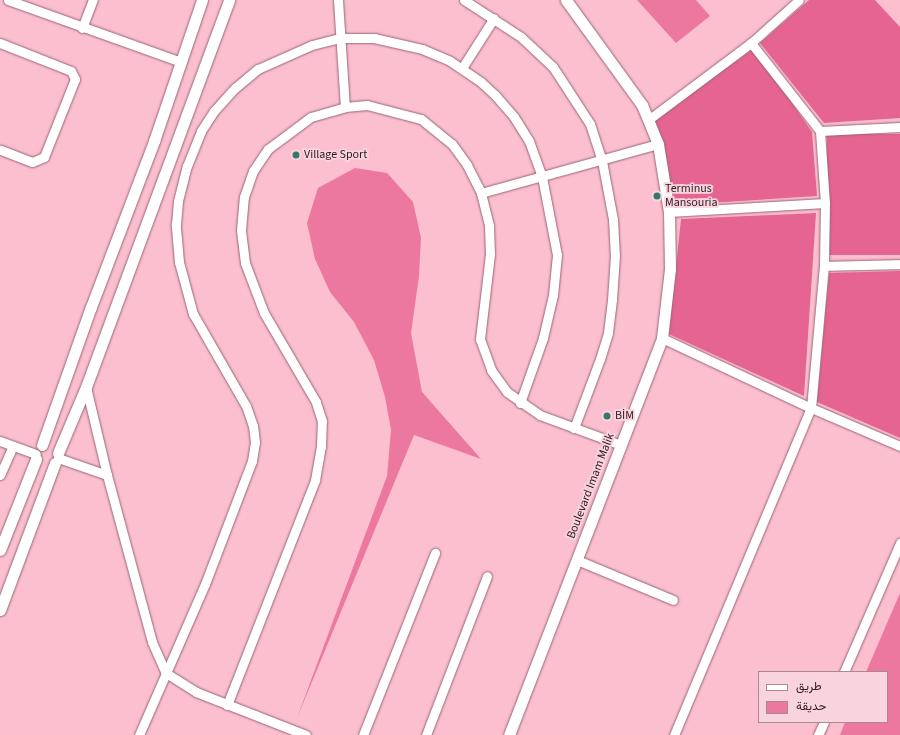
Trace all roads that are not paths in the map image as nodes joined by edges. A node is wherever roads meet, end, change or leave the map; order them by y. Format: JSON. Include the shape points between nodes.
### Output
{"nodes":[{"id":1,"x":8,"y":0,"type":"edge"},
{"id":2,"x":93,"y":0,"type":"edge"},
{"id":3,"x":202,"y":0,"type":"edge"},
{"id":4,"x":229,"y":0,"type":"edge"},
{"id":5,"x":338,"y":0,"type":"edge"},
{"id":6,"x":464,"y":0,"type":"edge"},
{"id":7,"x":566,"y":0,"type":"edge"},
{"id":8,"x":799,"y":0,"type":"edge"},
{"id":9,"x":494,"y":18,"type":"junction"},
{"id":10,"x":82,"y":28,"type":"junction"},
{"id":11,"x":340,"y":38,"type":"junction"},
{"id":12,"x":0,"y":43,"type":"edge"},
{"id":13,"x":751,"y":43,"type":"junction"},
{"id":14,"x":181,"y":62,"type":"junction"},
{"id":15,"x":462,"y":68,"type":"junction"},
{"id":16,"x":345,"y":107,"type":"junction"},
{"id":17,"x":648,"y":120,"type":"junction"},
{"id":18,"x":900,"y":127,"type":"edge"},
{"id":19,"x":820,"y":131,"type":"junction"},
{"id":20,"x":658,"y":144,"type":"junction"},
{"id":21,"x":0,"y":150,"type":"edge"},
{"id":22,"x":602,"y":161,"type":"junction"},
{"id":23,"x":542,"y":177,"type":"junction"},
{"id":24,"x":481,"y":193,"type":"junction"},
{"id":25,"x":825,"y":203,"type":"junction"},
{"id":26,"x":669,"y":212,"type":"junction"},
{"id":27,"x":900,"y":264,"type":"edge"},
{"id":28,"x":824,"y":266,"type":"junction"},
{"id":29,"x":662,"y":338,"type":"junction"},
{"id":30,"x":86,"y":388,"type":"junction"},
{"id":31,"x":520,"y":403,"type":"junction"},
{"id":32,"x":811,"y":408,"type":"junction"},
{"id":33,"x":574,"y":428,"type":"junction"},
{"id":34,"x":0,"y":441,"type":"edge"},
{"id":35,"x":621,"y":445,"type":"junction"},
{"id":36,"x":13,"y":446,"type":"junction"},
{"id":37,"x":900,"y":446,"type":"edge"},
{"id":38,"x":38,"y":453,"type":"junction"},
{"id":39,"x":57,"y":458,"type":"junction"},
{"id":40,"x":0,"y":475,"type":"edge"},
{"id":41,"x":107,"y":475,"type":"junction"},
{"id":42,"x":900,"y":543,"type":"edge"},
{"id":43,"x":0,"y":550,"type":"edge"},
{"id":44,"x":435,"y":553,"type":"dead end"},
{"id":45,"x":577,"y":560,"type":"junction"},
{"id":46,"x":487,"y":576,"type":"dead end"},
{"id":47,"x":673,"y":600,"type":"dead end"},
{"id":48,"x":0,"y":610,"type":"edge"},
{"id":49,"x":844,"y":671,"type":"edge"},
{"id":50,"x":166,"y":673,"type":"junction"},
{"id":51,"x":227,"y":704,"type":"junction"},
{"id":52,"x":824,"y":723,"type":"edge"},
{"id":53,"x":139,"y":735,"type":"edge"},
{"id":54,"x":305,"y":735,"type":"edge"},
{"id":55,"x":363,"y":735,"type":"edge"},
{"id":56,"x":426,"y":735,"type":"edge"},
{"id":57,"x":509,"y":735,"type":"edge"},
{"id":58,"x":674,"y":735,"type":"edge"},
{"id":59,"x":818,"y":735,"type":"edge"}],
"edges":[{"from":1,"to":10,"type":"street"},
{"from":2,"to":10,"type":"street"},
{"from":3,"to":14,"type":"street"},
{"from":4,"to":30,"type":"street","via":[[190,112]]},
{"from":5,"to":11,"type":"street"},
{"from":6,"to":9,"type":"street"},
{"from":7,"to":17,"type":"street","name":"Boulevard Imam Malik","via":[[642,105]]},
{"from":8,"to":13,"type":"street"},
{"from":9,"to":15,"type":"street"},
{"from":9,"to":22,"type":"street","via":[[521,37],[553,67],[590,124]]},
{"from":10,"to":14,"type":"street"},
{"from":11,"to":15,"type":"street","via":[[398,42],[422,49]]},
{"from":11,"to":16,"type":"street"},
{"from":11,"to":50,"type":"street","via":[[278,58],[258,69],[234,88],[201,130],[187,166],[178,201],[176,224],[184,286],[203,334],[246,406],[255,442],[252,461],[242,490]]},
{"from":12,"to":21,"type":"street","via":[[72,71],[75,78],[44,157],[32,162]]},
{"from":13,"to":17,"type":"street"},
{"from":13,"to":19,"type":"street"},
{"from":14,"to":38,"type":"street"},
{"from":15,"to":23,"type":"street","via":[[495,95],[514,117],[529,141]]},
{"from":16,"to":24,"type":"street","via":[[367,105],[421,119],[452,144],[467,165]]},
{"from":16,"to":51,"type":"street","via":[[311,116],[268,149],[253,172],[244,197],[241,230],[245,263],[264,313],[316,402],[322,421],[321,447],[315,480]]},
{"from":17,"to":20,"type":"street","name":"Boulevard Imam Malik"},
{"from":18,"to":19,"type":"street"},
{"from":19,"to":25,"type":"street"},
{"from":20,"to":22,"type":"street"},
{"from":20,"to":26,"type":"street","name":"Boulevard Imam Malik"},
{"from":22,"to":23,"type":"street"},
{"from":22,"to":33,"type":"street","via":[[613,219],[615,255],[612,300],[606,340]]},
{"from":23,"to":24,"type":"street"},
{"from":23,"to":31,"type":"street","via":[[557,256],[543,338]]},
{"from":24,"to":31,"type":"street","via":[[489,226],[490,254],[480,339],[491,370],[507,392]]},
{"from":25,"to":26,"type":"street"},
{"from":25,"to":28,"type":"street"},
{"from":26,"to":29,"type":"street","name":"Boulevard Imam Malik","via":[[670,270]]},
{"from":27,"to":28,"type":"street"},
{"from":28,"to":32,"type":"street"},
{"from":29,"to":32,"type":"street"},
{"from":29,"to":35,"type":"street","name":"Boulevard Imam Malik"},
{"from":30,"to":39,"type":"street"},
{"from":30,"to":41,"type":"street"},
{"from":31,"to":33,"type":"street","via":[[540,415]]},
{"from":32,"to":37,"type":"street"},
{"from":32,"to":58,"type":"street"},
{"from":33,"to":35,"type":"street"},
{"from":34,"to":36,"type":"street"},
{"from":35,"to":45,"type":"street","name":"Boulevard Imam Malik"},
{"from":36,"to":38,"type":"street"},
{"from":36,"to":40,"type":"street"},
{"from":38,"to":39,"type":"street","via":[[46,466]]},
{"from":38,"to":39,"type":"street","via":[[49,444]]},
{"from":38,"to":43,"type":"street"},
{"from":39,"to":41,"type":"street"},
{"from":39,"to":48,"type":"street"},
{"from":41,"to":50,"type":"street","via":[[152,642]]},
{"from":42,"to":49,"type":"street"},
{"from":44,"to":55,"type":"street"},
{"from":45,"to":47,"type":"street"},
{"from":45,"to":57,"type":"street","name":"Boulevard Imam Malik"},
{"from":46,"to":56,"type":"street"},
{"from":50,"to":51,"type":"street","via":[[196,692]]},
{"from":50,"to":53,"type":"street"},
{"from":51,"to":54,"type":"street"},
{"from":52,"to":59,"type":"street"}]}
